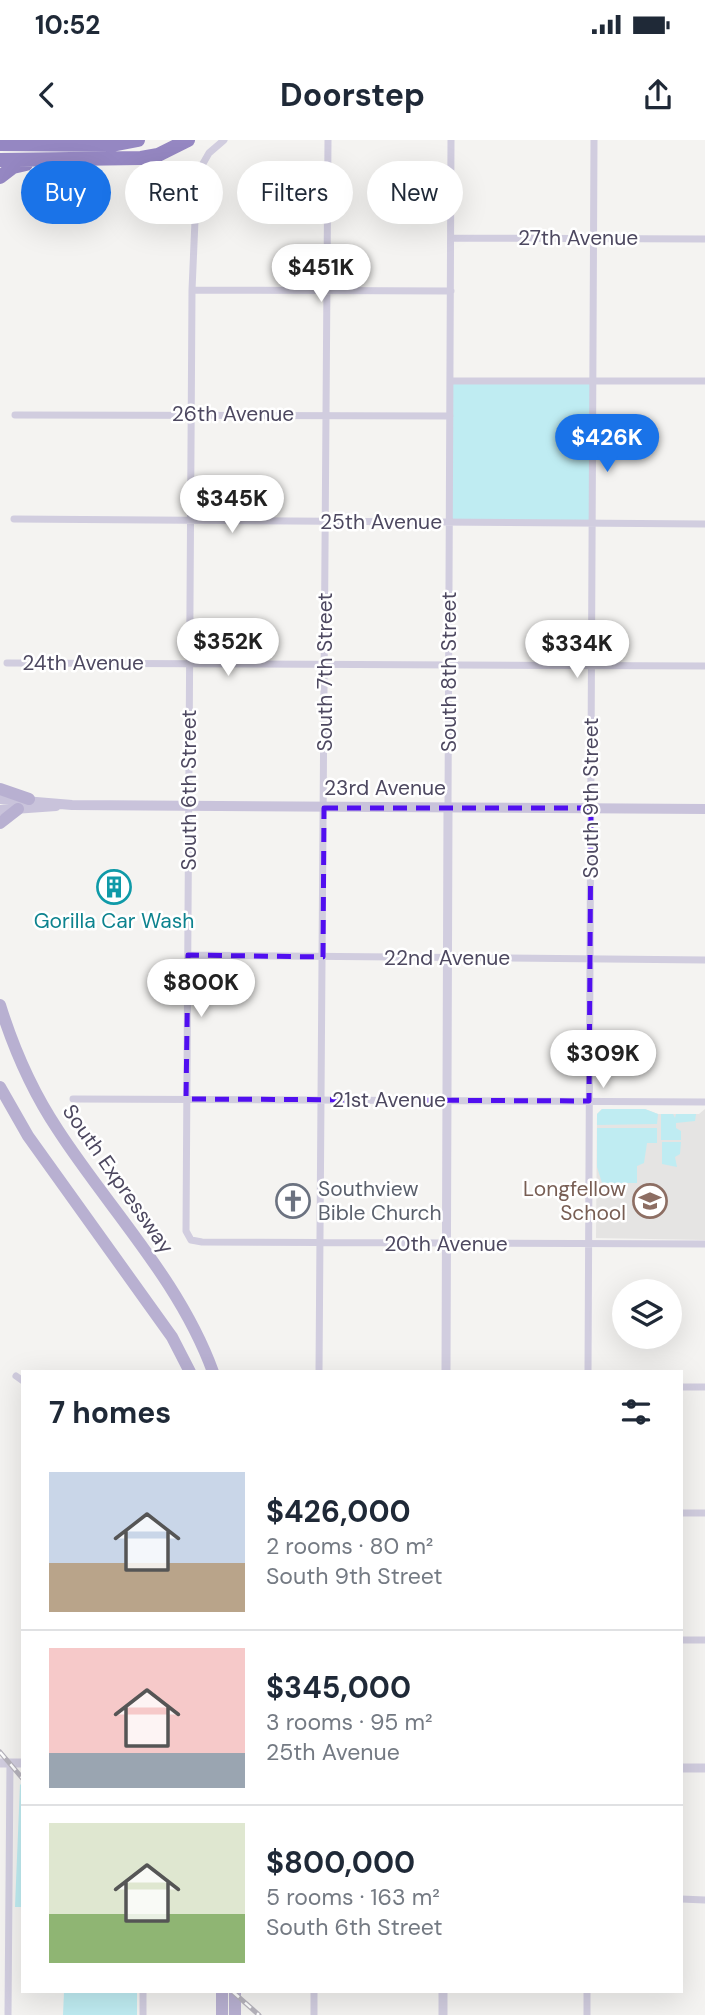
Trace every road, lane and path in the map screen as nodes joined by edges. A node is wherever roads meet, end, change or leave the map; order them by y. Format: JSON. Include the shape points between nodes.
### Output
{"nodes":[{"id":1,"x":18,"y":140,"type":"edge"},
{"id":2,"x":138,"y":140,"type":"edge"},
{"id":3,"x":188,"y":140,"type":"edge"},
{"id":4,"x":224,"y":140,"type":"edge"},
{"id":5,"x":328,"y":140,"type":"edge"},
{"id":6,"x":451,"y":140,"type":"edge"},
{"id":7,"x":594,"y":140,"type":"edge"},
{"id":8,"x":0,"y":144,"type":"edge"},
{"id":9,"x":50,"y":145,"type":"junction"},
{"id":10,"x":0,"y":160,"type":"edge"},
{"id":11,"x":57,"y":160,"type":"junction"},
{"id":12,"x":0,"y":177,"type":"edge"},
{"id":13,"x":451,"y":238,"type":"junction"},
{"id":14,"x":594,"y":238,"type":"junction"},
{"id":15,"x":705,"y":239,"type":"edge"},
{"id":16,"x":192,"y":290,"type":"junction"},
{"id":17,"x":328,"y":290,"type":"junction"},
{"id":18,"x":451,"y":291,"type":"junction"},
{"id":19,"x":450,"y":381,"type":"junction"},
{"id":20,"x":593,"y":381,"type":"junction"},
{"id":21,"x":705,"y":381,"type":"edge"},
{"id":22,"x":192,"y":414,"type":"junction"},
{"id":23,"x":15,"y":415,"type":"dead end"},
{"id":24,"x":328,"y":415,"type":"junction"},
{"id":25,"x":450,"y":416,"type":"junction"},
{"id":26,"x":14,"y":519,"type":"dead end"},
{"id":27,"x":192,"y":521,"type":"junction"},
{"id":28,"x":327,"y":522,"type":"junction"},
{"id":29,"x":450,"y":523,"type":"junction"},
{"id":30,"x":592,"y":523,"type":"junction"},
{"id":31,"x":705,"y":524,"type":"edge"},
{"id":32,"x":7,"y":663,"type":"dead end"},
{"id":33,"x":190,"y":664,"type":"junction"},
{"id":34,"x":326,"y":665,"type":"junction"},
{"id":35,"x":449,"y":666,"type":"junction"},
{"id":36,"x":592,"y":666,"type":"junction"},
{"id":37,"x":705,"y":666,"type":"edge"},
{"id":38,"x":0,"y":789,"type":"edge"},
{"id":39,"x":0,"y":799,"type":"edge"},
{"id":40,"x":29,"y":799,"type":"junction"},
{"id":41,"x":64,"y":804,"type":"junction"},
{"id":42,"x":189,"y":806,"type":"junction"},
{"id":43,"x":324,"y":807,"type":"junction"},
{"id":44,"x":448,"y":808,"type":"junction"},
{"id":45,"x":591,"y":808,"type":"junction"},
{"id":46,"x":19,"y":809,"type":"junction"},
{"id":47,"x":705,"y":809,"type":"edge"},
{"id":48,"x":0,"y":810,"type":"edge"},
{"id":49,"x":0,"y":823,"type":"edge"},
{"id":50,"x":188,"y":955,"type":"junction"},
{"id":51,"x":323,"y":957,"type":"junction"},
{"id":52,"x":447,"y":958,"type":"junction"},
{"id":53,"x":591,"y":959,"type":"junction"},
{"id":54,"x":705,"y":960,"type":"edge"},
{"id":55,"x":0,"y":1005,"type":"edge"},
{"id":56,"x":0,"y":1087,"type":"edge"},
{"id":57,"x":73,"y":1099,"type":"dead end"},
{"id":58,"x":186,"y":1099,"type":"junction"},
{"id":59,"x":322,"y":1100,"type":"junction"},
{"id":60,"x":447,"y":1101,"type":"junction"},
{"id":61,"x":589,"y":1101,"type":"junction"},
{"id":62,"x":705,"y":1101,"type":"edge"},
{"id":63,"x":189,"y":1237,"type":"joint"},
{"id":64,"x":320,"y":1243,"type":"junction"},
{"id":65,"x":446,"y":1244,"type":"junction"},
{"id":66,"x":588,"y":1244,"type":"junction"},
{"id":67,"x":705,"y":1244,"type":"edge"},
{"id":68,"x":189,"y":1370,"type":"edge"},
{"id":69,"x":212,"y":1370,"type":"edge"},
{"id":70,"x":319,"y":1370,"type":"edge"},
{"id":71,"x":446,"y":1370,"type":"edge"},
{"id":72,"x":588,"y":1370,"type":"edge"},
{"id":73,"x":683,"y":1387,"type":"edge"},
{"id":74,"x":705,"y":1387,"type":"edge"},
{"id":75,"x":683,"y":1513,"type":"edge"},
{"id":76,"x":705,"y":1513,"type":"edge"},
{"id":77,"x":683,"y":1640,"type":"edge"},
{"id":78,"x":705,"y":1640,"type":"edge"},
{"id":79,"x":5,"y":1763,"type":"edge"},
{"id":80,"x":683,"y":1768,"type":"edge"},
{"id":81,"x":705,"y":1769,"type":"edge"},
{"id":82,"x":683,"y":1899,"type":"edge"},
{"id":83,"x":705,"y":1900,"type":"edge"},
{"id":84,"x":143,"y":1993,"type":"edge"},
{"id":85,"x":222,"y":1993,"type":"edge"},
{"id":86,"x":235,"y":1993,"type":"edge"},
{"id":87,"x":314,"y":1993,"type":"edge"},
{"id":88,"x":443,"y":1993,"type":"edge"},
{"id":89,"x":587,"y":1993,"type":"edge"},
{"id":90,"x":8,"y":2015,"type":"edge"},
{"id":91,"x":143,"y":2015,"type":"edge"},
{"id":92,"x":222,"y":2015,"type":"edge"},
{"id":93,"x":235,"y":2015,"type":"edge"},
{"id":94,"x":314,"y":2015,"type":"edge"},
{"id":95,"x":443,"y":2015,"type":"edge"},
{"id":96,"x":587,"y":2015,"type":"edge"}],
"edges":[{"from":1,"to":9,"type":"highway"},
{"from":2,"to":9,"type":"highway","via":[[112,145]]},
{"from":3,"to":11,"type":"highway","via":[[141,158]]},
{"from":4,"to":16,"type":"street","name":"South 6th Street","via":[[209,153],[197,174]]},
{"from":5,"to":17,"type":"street","name":"South 7th Street"},
{"from":6,"to":13,"type":"street","name":"South 8th Street"},
{"from":7,"to":14,"type":"street","name":"South 9th Street"},
{"from":8,"to":9,"type":"highway"},
{"from":10,"to":11,"type":"highway"},
{"from":11,"to":12,"type":"highway","via":[[13,167]]},
{"from":13,"to":14,"type":"street","name":"27th Avenue"},
{"from":13,"to":18,"type":"street","name":"South 8th Street"},
{"from":14,"to":15,"type":"street","name":"27th Avenue"},
{"from":14,"to":20,"type":"street","name":"South 9th Street"},
{"from":16,"to":17,"type":"street"},
{"from":16,"to":22,"type":"street","name":"South 6th Street"},
{"from":17,"to":18,"type":"street"},
{"from":17,"to":24,"type":"street","name":"South 7th Street"},
{"from":18,"to":19,"type":"street","name":"South 8th Street"},
{"from":19,"to":20,"type":"street"},
{"from":19,"to":25,"type":"street","name":"South 8th Street"},
{"from":20,"to":21,"type":"street"},
{"from":20,"to":30,"type":"street","name":"South 9th Street"},
{"from":22,"to":23,"type":"street","name":"26th Avenue"},
{"from":22,"to":24,"type":"street","name":"26th Avenue"},
{"from":22,"to":27,"type":"street","name":"South 6th Street"},
{"from":24,"to":25,"type":"street","name":"26th Avenue"},
{"from":24,"to":28,"type":"street","name":"South 7th Street"},
{"from":25,"to":29,"type":"street","name":"South 8th Street"},
{"from":26,"to":27,"type":"street","name":"25th Avenue"},
{"from":27,"to":28,"type":"street","name":"25th Avenue"},
{"from":27,"to":33,"type":"street","name":"South 6th Street"},
{"from":28,"to":29,"type":"street","name":"25th Avenue"},
{"from":28,"to":34,"type":"street","name":"South 7th Street"},
{"from":29,"to":30,"type":"street","name":"25th Avenue"},
{"from":29,"to":35,"type":"street","name":"South 8th Street"},
{"from":30,"to":31,"type":"street","name":"25th Avenue"},
{"from":30,"to":36,"type":"street","name":"South 9th Street"},
{"from":32,"to":33,"type":"street","name":"24th Avenue"},
{"from":33,"to":34,"type":"street","name":"24th Avenue"},
{"from":33,"to":42,"type":"street","name":"South 6th Street"},
{"from":34,"to":35,"type":"street","name":"24th Avenue"},
{"from":34,"to":43,"type":"street","name":"South 7th Street"},
{"from":35,"to":36,"type":"street","name":"24th Avenue"},
{"from":35,"to":44,"type":"street","name":"South 8th Street"},
{"from":36,"to":37,"type":"street","name":"24th Avenue"},
{"from":36,"to":45,"type":"street","name":"South 9th Street"},
{"from":38,"to":40,"type":"main road"},
{"from":39,"to":40,"type":"main road","name":"23rd Avenue"},
{"from":40,"to":41,"type":"main road","name":"23rd Avenue"},
{"from":41,"to":42,"type":"main road","name":"23rd Avenue"},
{"from":41,"to":46,"type":"main road","name":"23rd Avenue"},
{"from":42,"to":43,"type":"main road","name":"23rd Avenue"},
{"from":42,"to":50,"type":"street","name":"South 6th Street"},
{"from":43,"to":44,"type":"main road","name":"23rd Avenue"},
{"from":43,"to":51,"type":"street","name":"South 7th Street"},
{"from":44,"to":45,"type":"main road","name":"23rd Avenue"},
{"from":44,"to":52,"type":"street","name":"South 8th Street"},
{"from":45,"to":47,"type":"main road","name":"23rd Avenue"},
{"from":45,"to":53,"type":"street","name":"South 9th Street"},
{"from":46,"to":48,"type":"main road","name":"23rd Avenue"},
{"from":46,"to":49,"type":"main road"},
{"from":50,"to":51,"type":"street","name":"22nd Avenue"},
{"from":50,"to":58,"type":"street","name":"South 6th Street"},
{"from":51,"to":52,"type":"street","name":"22nd Avenue"},
{"from":51,"to":59,"type":"street","name":"South 7th Street"},
{"from":52,"to":53,"type":"street","name":"22nd Avenue"},
{"from":52,"to":60,"type":"street","name":"South 8th Street"},
{"from":53,"to":54,"type":"street","name":"22nd Avenue"},
{"from":53,"to":61,"type":"street","name":"South 9th Street"},
{"from":55,"to":69,"type":"main road","name":"South Expressway","via":[[20,1063],[42,1105],[181,1303]]},
{"from":56,"to":68,"type":"main road","via":[[28,1136],[166,1328]]},
{"from":57,"to":58,"type":"street","name":"21st Avenue"},
{"from":58,"to":59,"type":"street","name":"21st Avenue"},
{"from":58,"to":63,"type":"street","name":"South 6th Street","via":[[185,1227]]},
{"from":59,"to":60,"type":"street","name":"21st Avenue"},
{"from":59,"to":64,"type":"street","name":"South 7th Street"},
{"from":60,"to":61,"type":"street","name":"21st Avenue"},
{"from":60,"to":65,"type":"street","name":"South 8th Street"},
{"from":61,"to":62,"type":"street","name":"21st Avenue"},
{"from":61,"to":66,"type":"street","name":"South 9th Street"},
{"from":63,"to":64,"type":"street","name":"20th Avenue","via":[[202,1242]]},
{"from":64,"to":65,"type":"street","name":"20th Avenue"},
{"from":64,"to":70,"type":"street","name":"South 7th Street"},
{"from":65,"to":66,"type":"street","name":"20th Avenue"},
{"from":65,"to":71,"type":"street","name":"South 8th Street"},
{"from":66,"to":67,"type":"street","name":"20th Avenue"},
{"from":66,"to":72,"type":"street","name":"South 9th Street"},
{"from":73,"to":74,"type":"street"},
{"from":75,"to":76,"type":"street"},
{"from":77,"to":78,"type":"street"},
{"from":79,"to":90,"type":"street"},
{"from":80,"to":81,"type":"street"},
{"from":82,"to":83,"type":"street"},
{"from":84,"to":91,"type":"street"},
{"from":85,"to":92,"type":"main road"},
{"from":86,"to":93,"type":"main road"},
{"from":87,"to":94,"type":"street"},
{"from":88,"to":95,"type":"street"},
{"from":89,"to":96,"type":"street"}]}
